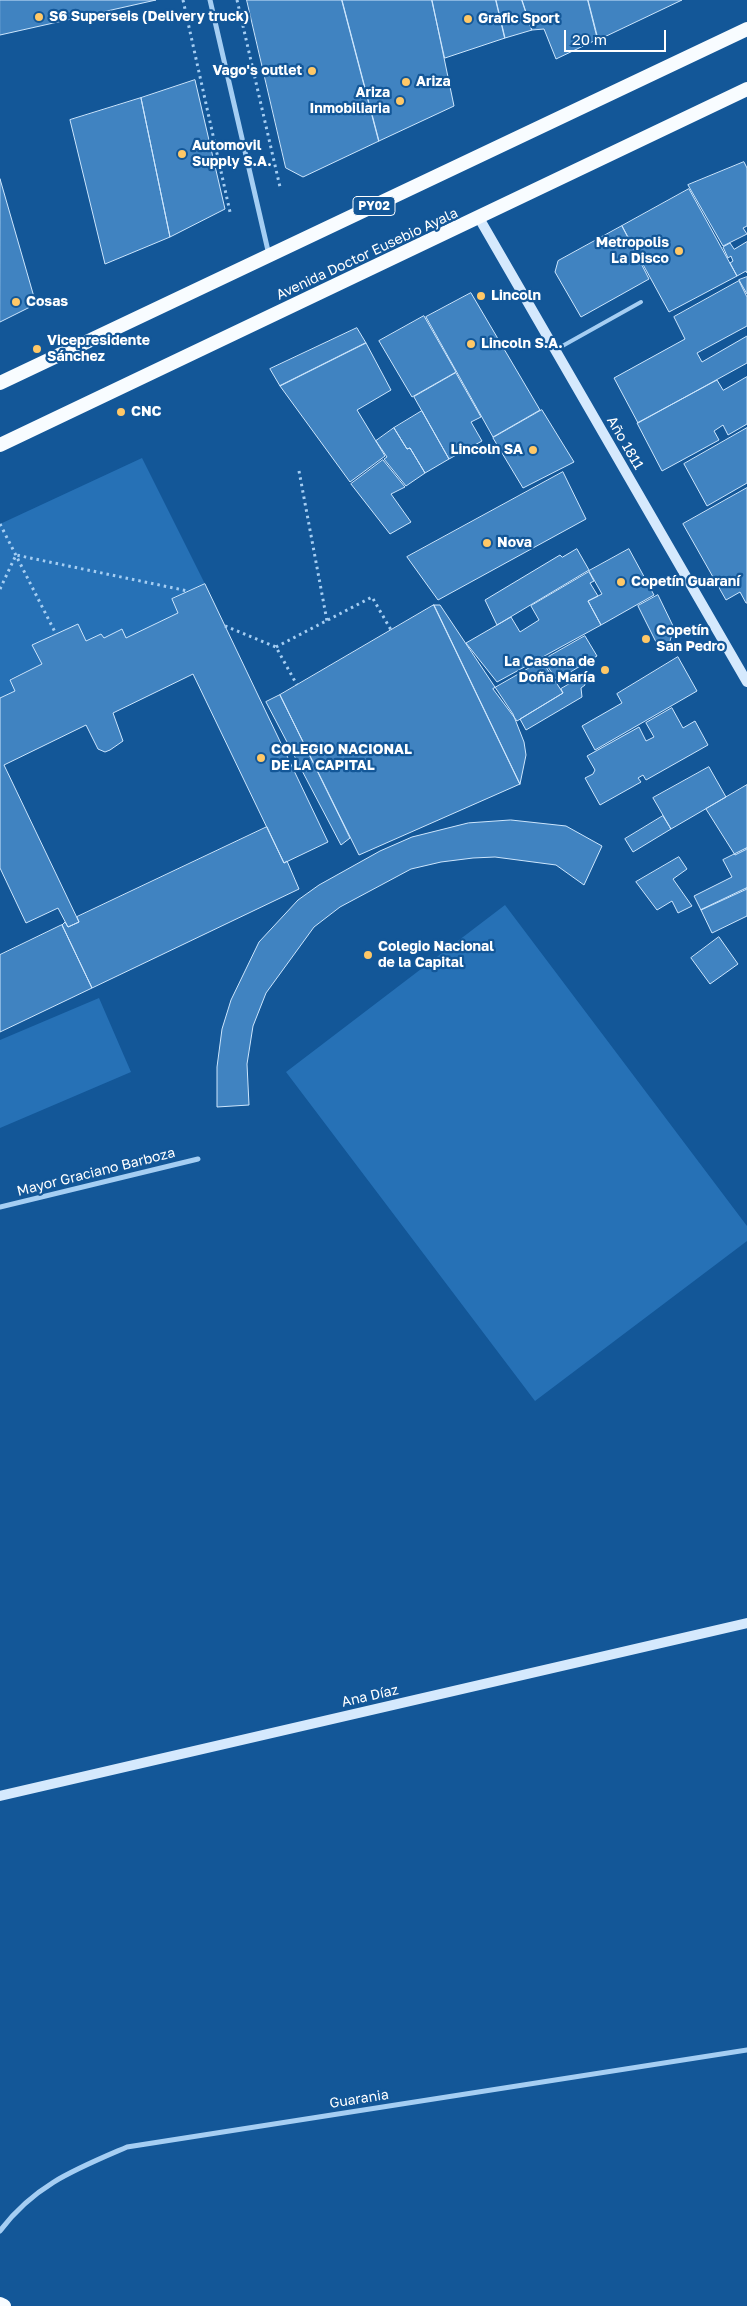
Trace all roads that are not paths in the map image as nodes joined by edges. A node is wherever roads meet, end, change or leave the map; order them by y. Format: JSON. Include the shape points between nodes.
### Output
{"nodes":[{"id":1,"x":210,"y":0,"type":"edge"},
{"id":2,"x":747,"y":29,"type":"edge"},
{"id":3,"x":747,"y":89,"type":"edge"},
{"id":4,"x":479,"y":218,"type":"junction"},
{"id":5,"x":269,"y":256,"type":"junction"},
{"id":6,"x":641,"y":302,"type":"dead end"},
{"id":7,"x":555,"y":350,"type":"junction"},
{"id":8,"x":0,"y":383,"type":"edge"},
{"id":9,"x":0,"y":446,"type":"edge"},
{"id":10,"x":747,"y":682,"type":"edge"},
{"id":11,"x":198,"y":1159,"type":"dead end"},
{"id":12,"x":0,"y":1207,"type":"edge"},
{"id":13,"x":747,"y":1623,"type":"edge"},
{"id":14,"x":0,"y":1796,"type":"edge"},
{"id":15,"x":747,"y":2050,"type":"edge"},
{"id":16,"x":0,"y":2231,"type":"edge"},
{"id":17,"x":0,"y":2304,"type":"edge"},
{"id":18,"x":4,"y":2306,"type":"edge"}],
"edges":[{"from":1,"to":5,"type":"street"},
{"from":2,"to":5,"type":"highway","number":"PY02"},
{"from":3,"to":4,"type":"highway","name":"Avenida Doctor Eusebio Ayala"},
{"from":4,"to":7,"type":"main road","name":"Año 1811"},
{"from":4,"to":9,"type":"highway","name":"Avenida Doctor Eusebio Ayala"},
{"from":5,"to":8,"type":"highway","number":"PY02"},
{"from":6,"to":7,"type":"lane"},
{"from":7,"to":10,"type":"main road","name":"Año 1811"},
{"from":11,"to":12,"type":"street","name":"Mayor Graciano Barboza"},
{"from":13,"to":14,"type":"main road","name":"Ana Díaz"},
{"from":15,"to":16,"type":"street","name":"Guarania","via":[[127,2147],[69,2172],[37,2193],[13,2213]]},
{"from":17,"to":18,"type":"highway"}]}
